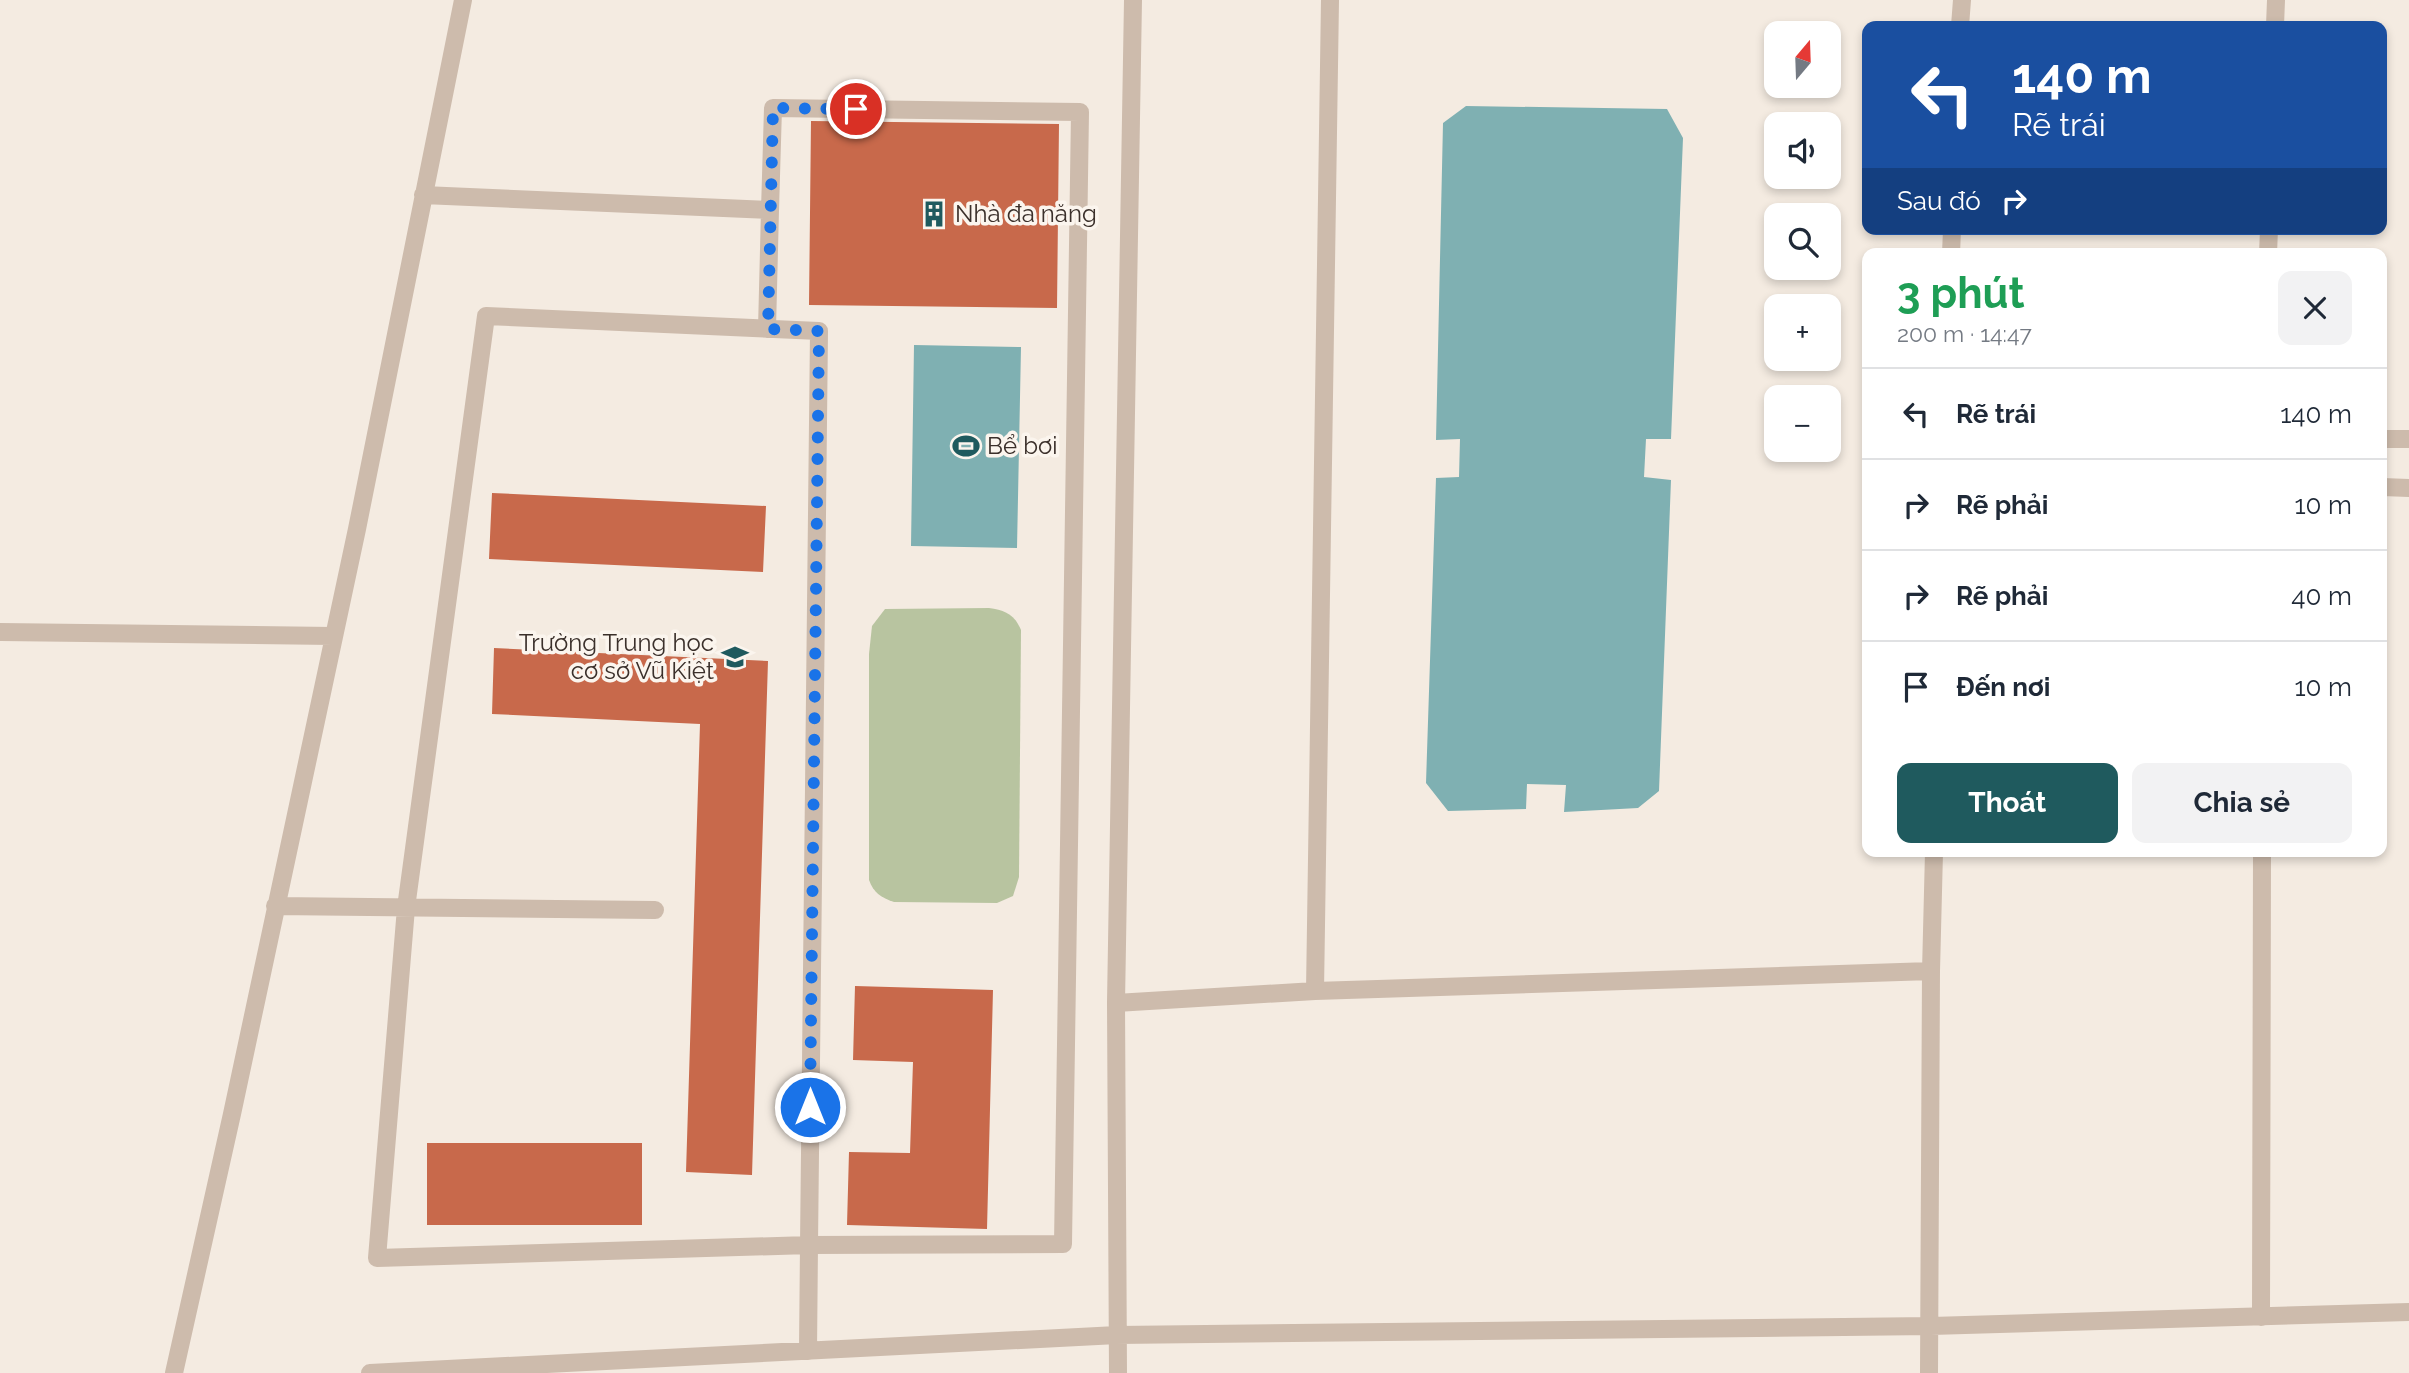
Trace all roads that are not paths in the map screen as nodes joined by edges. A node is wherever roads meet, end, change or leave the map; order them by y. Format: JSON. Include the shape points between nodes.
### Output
{"nodes":[{"id":1,"x":463,"y":0,"type":"edge"},
{"id":2,"x":1133,"y":0,"type":"edge"},
{"id":3,"x":1330,"y":0,"type":"edge"},
{"id":4,"x":1962,"y":0,"type":"edge"},
{"id":5,"x":2276,"y":0,"type":"edge"},
{"id":6,"x":1961,"y":21,"type":"edge"},
{"id":7,"x":2275,"y":21,"type":"edge"},
{"id":8,"x":424,"y":195,"type":"junction"},
{"id":9,"x":770,"y":210,"type":"junction"},
{"id":10,"x":768,"y":329,"type":"junction"},
{"id":11,"x":2387,"y":439,"type":"edge"},
{"id":12,"x":2409,"y":439,"type":"edge"},
{"id":13,"x":2387,"y":487,"type":"edge"},
{"id":14,"x":2409,"y":488,"type":"edge"},
{"id":15,"x":0,"y":632,"type":"edge"},
{"id":16,"x":333,"y":636,"type":"junction"},
{"id":17,"x":1934,"y":857,"type":"edge"},
{"id":18,"x":2262,"y":857,"type":"edge"},
{"id":19,"x":275,"y":906,"type":"junction"},
{"id":20,"x":406,"y":908,"type":"junction"},
{"id":21,"x":655,"y":909,"type":"dead end"},
{"id":22,"x":1931,"y":971,"type":"junction"},
{"id":23,"x":1315,"y":991,"type":"junction"},
{"id":24,"x":1116,"y":1003,"type":"junction"},
{"id":25,"x":809,"y":1245,"type":"junction"},
{"id":26,"x":2409,"y":1312,"type":"edge"},
{"id":27,"x":2260,"y":1317,"type":"junction"},
{"id":28,"x":1931,"y":1326,"type":"junction"},
{"id":29,"x":1117,"y":1335,"type":"junction"},
{"id":30,"x":808,"y":1351,"type":"junction"},
{"id":31,"x":174,"y":1373,"type":"edge"},
{"id":32,"x":370,"y":1373,"type":"edge"},
{"id":33,"x":1118,"y":1373,"type":"edge"},
{"id":34,"x":1929,"y":1373,"type":"edge"}],
"edges":[{"from":1,"to":8,"type":"street"},
{"from":2,"to":24,"type":"street"},
{"from":3,"to":23,"type":"street"},
{"from":4,"to":6,"type":"street"},
{"from":5,"to":7,"type":"street"},
{"from":8,"to":9,"type":"street"},
{"from":8,"to":16,"type":"street"},
{"from":9,"to":10,"type":"street"},
{"from":9,"to":25,"type":"street","via":[[773,108],[1080,112],[1063,1244]]},
{"from":10,"to":20,"type":"street","via":[[486,316]]},
{"from":10,"to":25,"type":"street","via":[[819,331]]},
{"from":11,"to":12,"type":"street"},
{"from":13,"to":14,"type":"street"},
{"from":15,"to":16,"type":"street"},
{"from":16,"to":19,"type":"street"},
{"from":17,"to":22,"type":"street"},
{"from":18,"to":27,"type":"street"},
{"from":19,"to":20,"type":"street"},
{"from":19,"to":31,"type":"street"},
{"from":20,"to":21,"type":"street"},
{"from":20,"to":25,"type":"street","via":[[377,1258]]},
{"from":22,"to":23,"type":"street"},
{"from":22,"to":28,"type":"street"},
{"from":23,"to":24,"type":"street"},
{"from":24,"to":29,"type":"street"},
{"from":25,"to":30,"type":"street"},
{"from":26,"to":27,"type":"street"},
{"from":27,"to":28,"type":"street"},
{"from":28,"to":29,"type":"street"},
{"from":28,"to":34,"type":"street"},
{"from":29,"to":30,"type":"street"},
{"from":29,"to":33,"type":"street"},
{"from":30,"to":32,"type":"street"}]}
